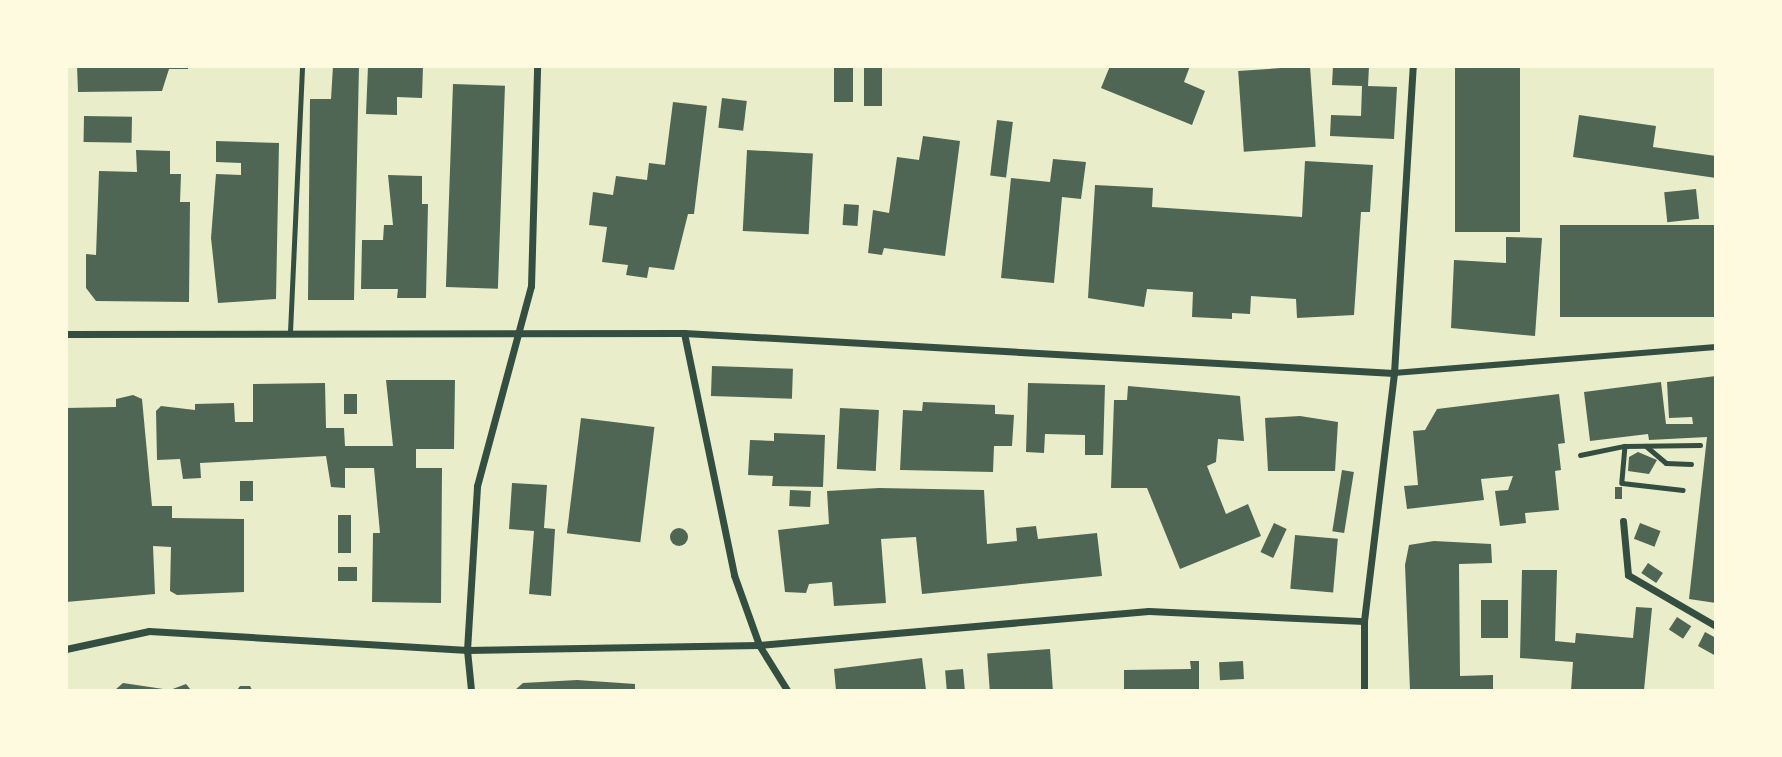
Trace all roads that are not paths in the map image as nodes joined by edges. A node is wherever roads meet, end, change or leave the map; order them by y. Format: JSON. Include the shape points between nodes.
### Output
{"nodes":[{"id":1,"x":302,"y":66,"type":"edge"},
{"id":2,"x":537,"y":66,"type":"edge"},
{"id":3,"x":1413,"y":66,"type":"edge"},
{"id":4,"x":290,"y":332,"type":"junction"},
{"id":5,"x":684,"y":332,"type":"junction"},
{"id":6,"x":516,"y":333,"type":"junction"},
{"id":7,"x":66,"y":334,"type":"edge"},
{"id":8,"x":1716,"y":347,"type":"edge"},
{"id":9,"x":1394,"y":373,"type":"junction"},
{"id":10,"x":1623,"y":521,"type":"dead end"},
{"id":11,"x":1364,"y":621,"type":"junction"},
{"id":12,"x":1716,"y":626,"type":"edge"},
{"id":13,"x":759,"y":645,"type":"junction"},
{"id":14,"x":66,"y":649,"type":"edge"},
{"id":15,"x":467,"y":650,"type":"junction"},
{"id":16,"x":471,"y":691,"type":"edge"},
{"id":17,"x":786,"y":691,"type":"edge"},
{"id":18,"x":1364,"y":691,"type":"edge"}],
"edges":[{"from":1,"to":4,"type":"lane"},
{"from":2,"to":6,"type":"street","via":[[531,286]]},
{"from":3,"to":9,"type":"street"},
{"from":4,"to":6,"type":"street"},
{"from":4,"to":7,"type":"street"},
{"from":5,"to":6,"type":"street"},
{"from":5,"to":9,"type":"street"},
{"from":5,"to":13,"type":"street","via":[[714,496]]},
{"from":6,"to":15,"type":"street","via":[[477,486]]},
{"from":8,"to":9,"type":"street"},
{"from":9,"to":11,"type":"street"},
{"from":10,"to":12,"type":"street","via":[[1628,575]]},
{"from":11,"to":13,"type":"street","via":[[1149,611]]},
{"from":11,"to":18,"type":"street"},
{"from":13,"to":15,"type":"street"},
{"from":13,"to":17,"type":"street"},
{"from":14,"to":15,"type":"street","via":[[149,631]]},
{"from":15,"to":16,"type":"street"}]}
